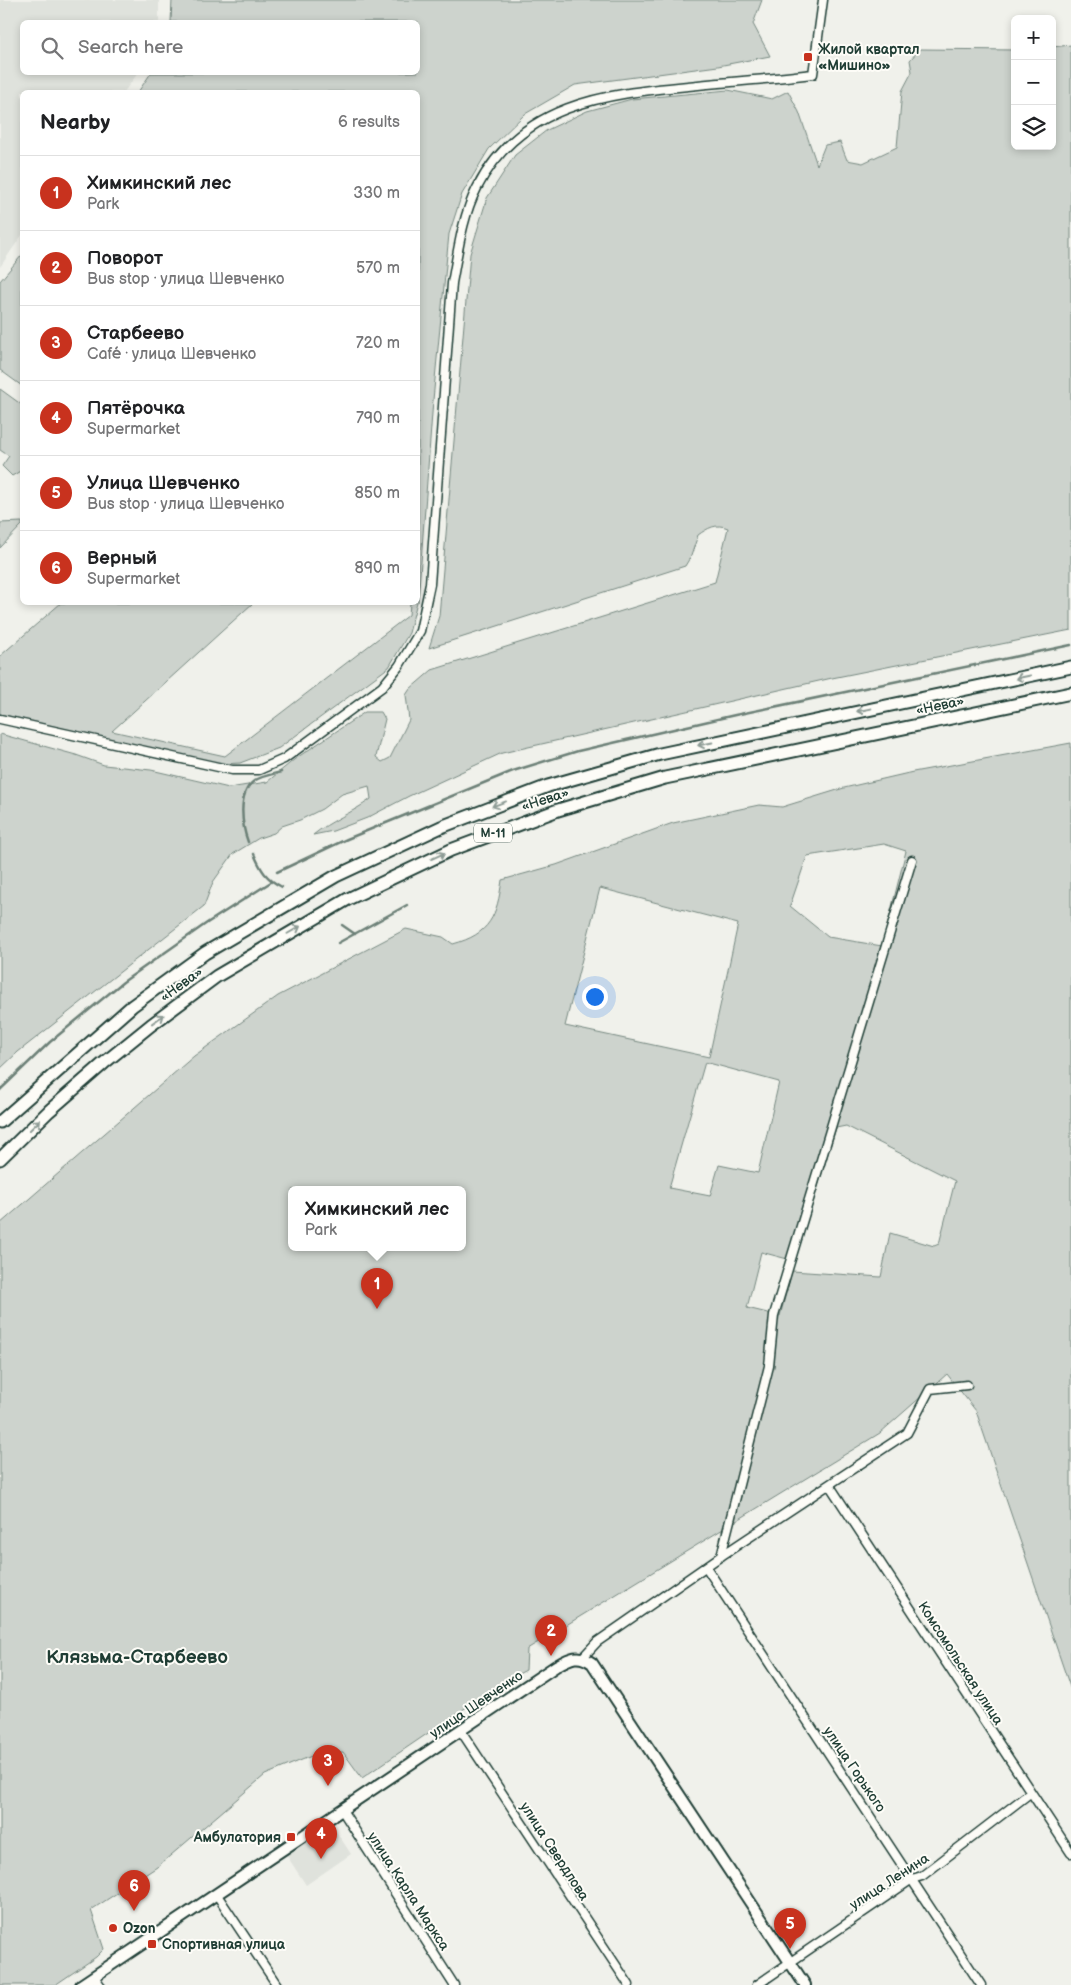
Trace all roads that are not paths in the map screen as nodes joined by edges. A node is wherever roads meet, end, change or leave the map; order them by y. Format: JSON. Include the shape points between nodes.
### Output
{"nodes":[{"id":1,"x":824,"y":0,"type":"edge"},
{"id":2,"x":1071,"y":667,"type":"edge"},
{"id":3,"x":1071,"y":693,"type":"edge"},
{"id":4,"x":0,"y":719,"type":"edge"},
{"id":5,"x":912,"y":860,"type":"dead end"},
{"id":6,"x":0,"y":1122,"type":"edge"},
{"id":7,"x":0,"y":1159,"type":"edge"},
{"id":8,"x":967,"y":1385,"type":"dead end"},
{"id":9,"x":830,"y":1486,"type":"junction"},
{"id":10,"x":721,"y":1556,"type":"junction"},
{"id":11,"x":706,"y":1567,"type":"junction"},
{"id":12,"x":583,"y":1657,"type":"junction"},
{"id":13,"x":461,"y":1731,"type":"junction"},
{"id":14,"x":1030,"y":1793,"type":"junction"},
{"id":15,"x":342,"y":1810,"type":"junction"},
{"id":16,"x":1071,"y":1854,"type":"edge"},
{"id":17,"x":912,"y":1879,"type":"junction"},
{"id":18,"x":217,"y":1894,"type":"junction"},
{"id":19,"x":791,"y":1963,"type":"junction"},
{"id":20,"x":97,"y":1981,"type":"edge"},
{"id":21,"x":82,"y":1985,"type":"edge"},
{"id":22,"x":277,"y":1985,"type":"edge"},
{"id":23,"x":454,"y":1985,"type":"edge"},
{"id":24,"x":629,"y":1985,"type":"edge"},
{"id":25,"x":757,"y":1985,"type":"edge"},
{"id":26,"x":805,"y":1985,"type":"edge"},
{"id":27,"x":981,"y":1985,"type":"edge"}],
"edges":[{"from":1,"to":4,"type":"street","via":[[813,74],[623,92],[581,103],[544,118],[509,143],[492,164],[477,188],[461,234],[452,283],[430,584],[420,630],[382,687],[284,759],[259,770],[232,770]]},
{"from":2,"to":6,"type":"highway","name":"«Нева»","number":"М-11","one_way":true,"via":[[660,754],[548,786],[441,827],[336,876],[198,958],[132,1006]]},
{"from":7,"to":3,"type":"highway","name":"«Нева»","number":"М-11","one_way":true,"via":[[104,1063],[217,976],[348,899],[451,850],[558,810],[665,778]]},
{"from":5,"to":10,"type":"street","via":[[774,1315],[769,1366]]},
{"from":8,"to":9,"type":"street","via":[[930,1389],[907,1433]]},
{"from":9,"to":10,"type":"street"},
{"from":9,"to":14,"type":"street","name":"Комсомольская улица"},
{"from":10,"to":11,"type":"street"},
{"from":11,"to":12,"type":"street","via":[[597,1642]]},
{"from":11,"to":17,"type":"street","name":"улица Горького"},
{"from":12,"to":13,"type":"main road","name":"улица Шевченко","via":[[571,1658],[556,1666]]},
{"from":12,"to":19,"type":"main road","via":[[592,1663]]},
{"from":13,"to":15,"type":"main road","name":"улица Шевченко"},
{"from":13,"to":24,"type":"street","name":"улица Свердлова"},
{"from":14,"to":16,"type":"street","name":"Комсомольская улица"},
{"from":14,"to":17,"type":"street","name":"улица Ленина","via":[[922,1876]]},
{"from":15,"to":18,"type":"main road","name":"улица Шевченко"},
{"from":15,"to":23,"type":"street","name":"улица Карла Маркса"},
{"from":17,"to":19,"type":"street","name":"улица Ленина"},
{"from":17,"to":27,"type":"street","name":"улица Горького"},
{"from":18,"to":20,"type":"main road","name":"улица Шевченко"},
{"from":18,"to":22,"type":"street"},
{"from":19,"to":25,"type":"street","name":"улица Ленина"},
{"from":19,"to":26,"type":"main road"},
{"from":20,"to":21,"type":"main road","name":"улица Шевченко"}]}
